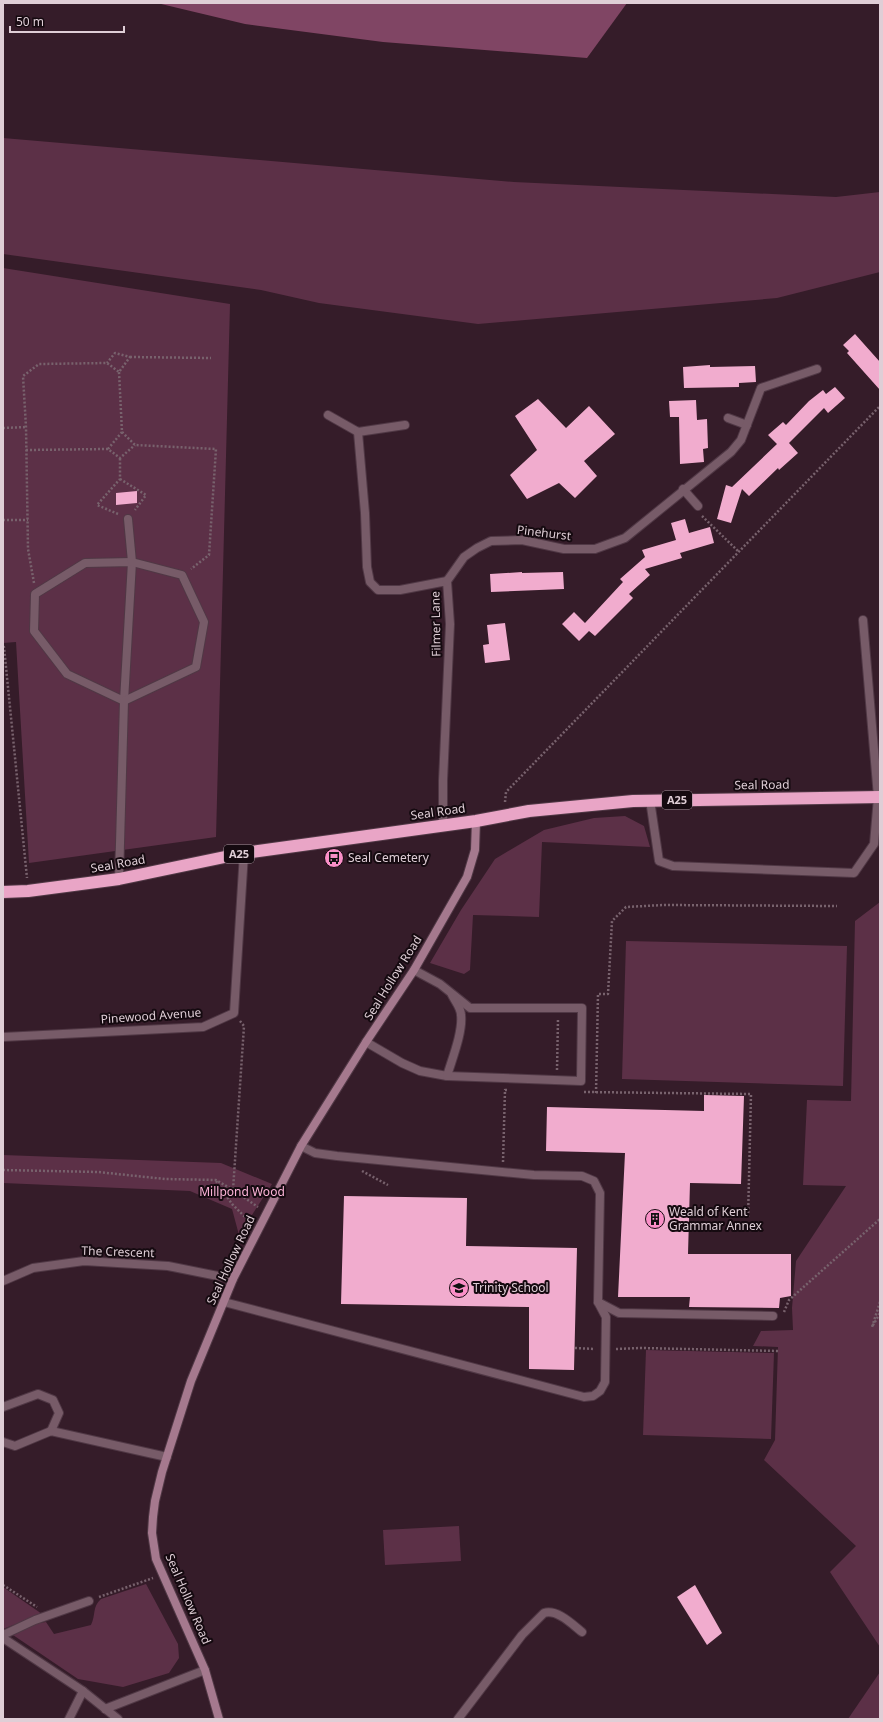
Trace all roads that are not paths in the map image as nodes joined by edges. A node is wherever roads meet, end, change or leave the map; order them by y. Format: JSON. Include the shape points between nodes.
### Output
{"nodes":[{"id":1,"x":818,"y":369,"type":"dead end"},
{"id":2,"x":328,"y":415,"type":"dead end"},
{"id":3,"x":728,"y":418,"type":"dead end"},
{"id":4,"x":405,"y":425,"type":"dead end"},
{"id":5,"x":747,"y":425,"type":"junction"},
{"id":6,"x":358,"y":432,"type":"junction"},
{"id":7,"x":684,"y":490,"type":"junction"},
{"id":8,"x":698,"y":506,"type":"road end"},
{"id":9,"x":128,"y":519,"type":"road end"},
{"id":10,"x":132,"y":562,"type":"junction"},
{"id":11,"x":447,"y":581,"type":"junction"},
{"id":12,"x":863,"y":620,"type":"dead end"},
{"id":13,"x":124,"y":701,"type":"junction"},
{"id":14,"x":879,"y":797,"type":"edge"},
{"id":15,"x":650,"y":800,"type":"junction"},
{"id":16,"x":476,"y":821,"type":"junction"},
{"id":17,"x":443,"y":825,"type":"junction"},
{"id":18,"x":244,"y":853,"type":"junction"},
{"id":19,"x":119,"y":879,"type":"junction"},
{"id":20,"x":3,"y":892,"type":"edge"},
{"id":21,"x":414,"y":970,"type":"junction"},
{"id":22,"x":450,"y":993,"type":"junction"},
{"id":23,"x":3,"y":1037,"type":"edge"},
{"id":24,"x":366,"y":1042,"type":"junction"},
{"id":25,"x":447,"y":1076,"type":"junction"},
{"id":26,"x":301,"y":1146,"type":"junction"},
{"id":27,"x":233,"y":1279,"type":"junction"},
{"id":28,"x":3,"y":1281,"type":"edge"},
{"id":29,"x":224,"y":1302,"type":"junction"},
{"id":30,"x":598,"y":1302,"type":"junction"},
{"id":31,"x":773,"y":1316,"type":"road end"},
{"id":32,"x":3,"y":1407,"type":"edge"},
{"id":33,"x":51,"y":1431,"type":"junction"},
{"id":34,"x":3,"y":1442,"type":"edge"},
{"id":35,"x":167,"y":1457,"type":"junction"},
{"id":36,"x":89,"y":1601,"type":"road end"},
{"id":37,"x":582,"y":1632,"type":"dead end"},
{"id":38,"x":3,"y":1636,"type":"edge"},
{"id":39,"x":205,"y":1670,"type":"junction"},
{"id":40,"x":83,"y":1691,"type":"junction"},
{"id":41,"x":105,"y":1709,"type":"junction"},
{"id":42,"x":68,"y":1719,"type":"edge"},
{"id":43,"x":118,"y":1719,"type":"edge"},
{"id":44,"x":219,"y":1719,"type":"edge"},
{"id":45,"x":458,"y":1719,"type":"edge"}],
"edges":[{"from":1,"to":5,"type":"street","name":"Pinehurst","via":[[761,388]]},
{"from":2,"to":6,"type":"street"},
{"from":3,"to":5,"type":"street"},
{"from":4,"to":6,"type":"street"},
{"from":5,"to":7,"type":"street","name":"Pinehurst","via":[[741,440],[731,452]]},
{"from":6,"to":11,"type":"street","name":"Filmer Lane","via":[[370,582],[378,590],[400,590]]},
{"from":7,"to":8,"type":"street"},
{"from":7,"to":11,"type":"street","name":"Pinehurst","via":[[624,538],[595,549],[564,549],[522,540],[491,541],[464,558]]},
{"from":9,"to":10,"type":"street"},
{"from":10,"to":13,"type":"street"},
{"from":10,"to":13,"type":"street","via":[[182,575],[204,622],[196,667]]},
{"from":10,"to":13,"type":"street","via":[[85,563],[35,594],[34,631],[67,674]]},
{"from":11,"to":17,"type":"street","name":"Filmer Lane","via":[[450,624]]},
{"from":12,"to":14,"type":"street"},
{"from":13,"to":19,"type":"street"},
{"from":14,"to":15,"type":"highway","name":"Seal Road","number":"A25"},
{"from":14,"to":15,"type":"street","via":[[874,844],[854,872],[673,866],[659,861]]},
{"from":15,"to":16,"type":"highway","name":"Seal Road","number":"A25","via":[[528,811]]},
{"from":16,"to":17,"type":"highway","name":"Seal Road","number":"A25"},
{"from":16,"to":21,"type":"main road","name":"Seal Hollow Road","via":[[475,850],[467,877]]},
{"from":17,"to":18,"type":"highway","name":"Seal Road","number":"A25"},
{"from":18,"to":19,"type":"highway","name":"Seal Road","number":"A25"},
{"from":18,"to":23,"type":"street","name":"Pinewood Avenue","via":[[234,1013],[203,1027]]},
{"from":19,"to":20,"type":"highway","name":"Seal Road","number":"A25"},
{"from":21,"to":22,"type":"street","via":[[440,984]]},
{"from":21,"to":24,"type":"main road","name":"Seal Hollow Road"},
{"from":22,"to":25,"type":"street","via":[[459,1006],[461,1015],[458,1038]]},
{"from":22,"to":25,"type":"street","via":[[470,1008],[582,1008],[581,1081]]},
{"from":24,"to":25,"type":"street","via":[[420,1071]]},
{"from":24,"to":26,"type":"main road","name":"Seal Hollow Road"},
{"from":26,"to":27,"type":"main road","name":"Seal Hollow Road"},
{"from":26,"to":30,"type":"street","via":[[316,1153],[337,1156],[534,1175],[582,1176],[594,1181],[600,1193]]},
{"from":27,"to":28,"type":"street","name":"The Crescent","via":[[168,1266],[84,1261],[33,1268]]},
{"from":27,"to":29,"type":"main road","name":"Seal Hollow Road"},
{"from":29,"to":30,"type":"street","via":[[584,1398],[600,1391],[605,1382],[606,1317]]},
{"from":29,"to":35,"type":"main road","name":"Seal Hollow Road","via":[[191,1381]]},
{"from":30,"to":31,"type":"street","via":[[619,1313]]},
{"from":32,"to":33,"type":"street","via":[[38,1394],[53,1400],[59,1412]]},
{"from":33,"to":34,"type":"street","via":[[15,1446]]},
{"from":33,"to":35,"type":"street"},
{"from":35,"to":39,"type":"main road","name":"Seal Hollow Road","via":[[155,1501],[152,1533],[156,1559]]},
{"from":36,"to":38,"type":"street","via":[[35,1620]]},
{"from":37,"to":45,"type":"street","via":[[557,1614],[544,1613],[522,1635]]},
{"from":38,"to":40,"type":"street"},
{"from":39,"to":41,"type":"street"},
{"from":39,"to":44,"type":"main road","name":"Seal Hollow Road"},
{"from":40,"to":41,"type":"street"},
{"from":40,"to":42,"type":"street"},
{"from":41,"to":43,"type":"street"}]}
